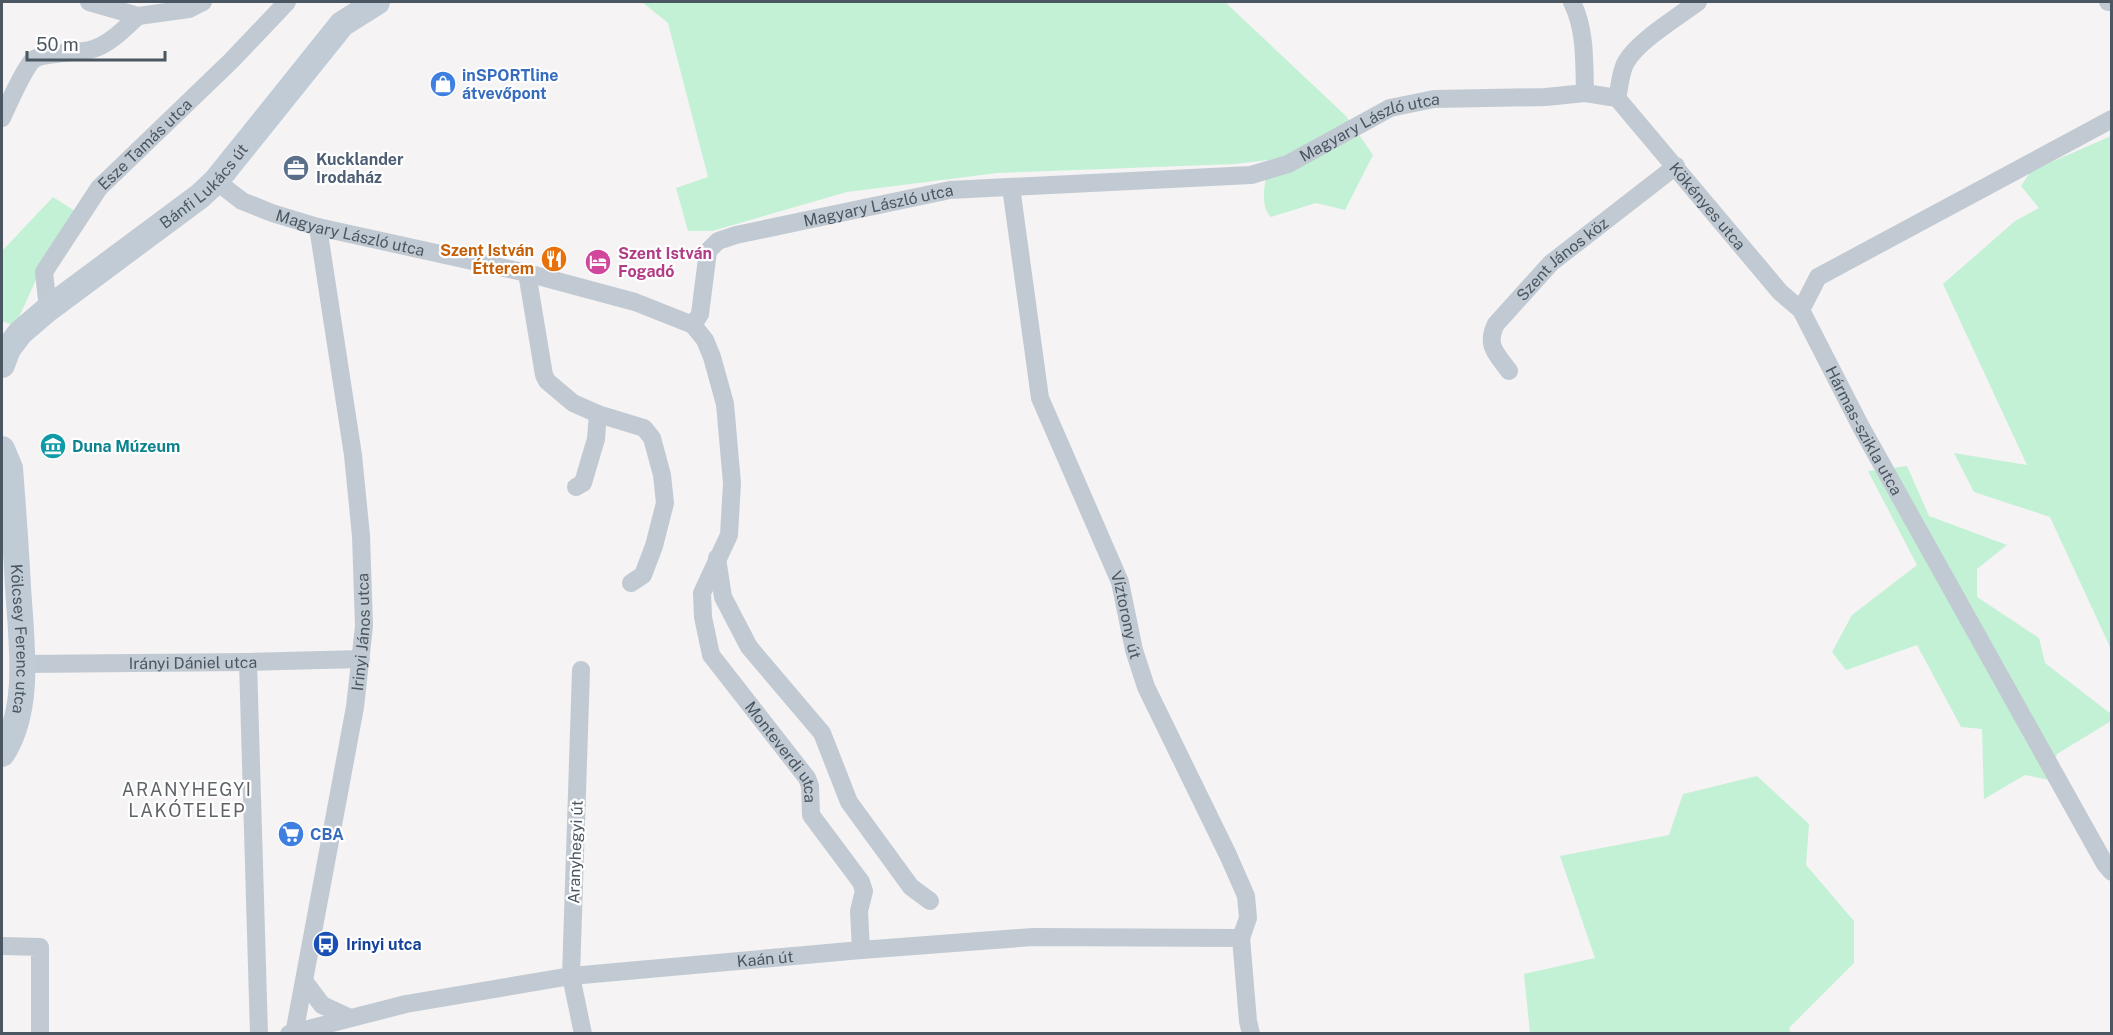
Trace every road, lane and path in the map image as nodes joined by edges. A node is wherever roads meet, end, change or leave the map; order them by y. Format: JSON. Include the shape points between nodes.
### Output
{"nodes":[{"id":1,"x":89,"y":2,"type":"edge"},
{"id":2,"x":203,"y":2,"type":"edge"},
{"id":3,"x":287,"y":2,"type":"edge"},
{"id":4,"x":1572,"y":2,"type":"edge"},
{"id":5,"x":1698,"y":2,"type":"edge"},
{"id":6,"x":364,"y":5,"type":"edge"},
{"id":7,"x":138,"y":16,"type":"junction"},
{"id":8,"x":1585,"y":93,"type":"junction"},
{"id":9,"x":1617,"y":98,"type":"junction"},
{"id":10,"x":2,"y":118,"type":"edge"},
{"id":11,"x":2112,"y":119,"type":"edge"},
{"id":12,"x":1676,"y":166,"type":"junction"},
{"id":13,"x":216,"y":181,"type":"junction"},
{"id":14,"x":1011,"y":187,"type":"junction"},
{"id":15,"x":318,"y":227,"type":"junction"},
{"id":16,"x":527,"y":273,"type":"junction"},
{"id":17,"x":48,"y":309,"type":"junction"},
{"id":18,"x":1801,"y":310,"type":"junction"},
{"id":19,"x":693,"y":325,"type":"junction"},
{"id":20,"x":4,"y":353,"type":"edge"},
{"id":21,"x":1509,"y":371,"type":"dead end"},
{"id":22,"x":598,"y":414,"type":"junction"},
{"id":23,"x":2,"y":449,"type":"edge"},
{"id":24,"x":576,"y":487,"type":"dead end"},
{"id":25,"x":717,"y":558,"type":"junction"},
{"id":26,"x":631,"y":583,"type":"dead end"},
{"id":27,"x":361,"y":658,"type":"junction"},
{"id":28,"x":248,"y":662,"type":"junction"},
{"id":29,"x":23,"y":664,"type":"junction"},
{"id":30,"x":581,"y":669,"type":"dead end"},
{"id":31,"x":2,"y":754,"type":"edge"},
{"id":32,"x":2112,"y":872,"type":"edge"},
{"id":33,"x":930,"y":901,"type":"dead end"},
{"id":34,"x":1241,"y":938,"type":"junction"},
{"id":35,"x":2,"y":946,"type":"edge"},
{"id":36,"x":861,"y":950,"type":"junction"},
{"id":37,"x":571,"y":976,"type":"junction"},
{"id":38,"x":303,"y":981,"type":"junction"},
{"id":39,"x":350,"y":1018,"type":"junction"},
{"id":40,"x":294,"y":1033,"type":"edge"},
{"id":41,"x":40,"y":1034,"type":"edge"},
{"id":42,"x":259,"y":1034,"type":"edge"},
{"id":43,"x":289,"y":1034,"type":"edge"},
{"id":44,"x":582,"y":1034,"type":"edge"},
{"id":45,"x":1251,"y":1034,"type":"edge"}],
"edges":[{"from":1,"to":7,"type":"street"},
{"from":2,"to":7,"type":"street","via":[[189,9]]},
{"from":3,"to":17,"type":"street","name":"Esze Tamás utca","via":[[99,188],[44,272]]},
{"from":4,"to":8,"type":"street","via":[[1584,39]]},
{"from":5,"to":9,"type":"street","via":[[1631,55]]},
{"from":6,"to":13,"type":"main road","name":"Bánfi Lukács út","via":[[342,24]]},
{"from":7,"to":10,"type":"street","via":[[95,49],[43,55],[32,61]]},
{"from":8,"to":9,"type":"street","name":"Magyary László utca"},
{"from":8,"to":14,"type":"street","name":"Magyary László utca","via":[[1434,99],[1390,108],[1288,164],[1251,175]]},
{"from":9,"to":12,"type":"street","name":"Kökényes utca"},
{"from":11,"to":18,"type":"street","via":[[1818,277]]},
{"from":12,"to":18,"type":"street","name":"Kökényes utca","via":[[1779,292]]},
{"from":12,"to":21,"type":"street","name":"Szent János köz","via":[[1551,263],[1496,324],[1491,344]]},
{"from":13,"to":15,"type":"street","name":"Magyary László utca","via":[[242,201]]},
{"from":13,"to":17,"type":"main road","name":"Bánfi Lukács út"},
{"from":14,"to":19,"type":"street","name":"Magyary László utca","via":[[950,190],[718,241],[708,251],[700,314]]},
{"from":14,"to":34,"type":"street","name":"Víztorony út","via":[[1040,398],[1120,582],[1146,687],[1246,896],[1248,918]]},
{"from":15,"to":16,"type":"street","name":"Magyary László utca"},
{"from":15,"to":27,"type":"street","name":"Irinyi János utca","via":[[353,455],[361,536]]},
{"from":16,"to":19,"type":"street","name":"Magyary László utca","via":[[635,302]]},
{"from":16,"to":22,"type":"street","via":[[547,381],[573,403]]},
{"from":17,"to":20,"type":"main road","name":"Bánfi Lukács út"},
{"from":18,"to":32,"type":"street","name":"Hármas-szikla utca","via":[[1861,426]]},
{"from":19,"to":25,"type":"street","name":"Monteverdi utca","via":[[712,357],[725,404],[732,483],[729,535]]},
{"from":22,"to":24,"type":"street","via":[[597,439],[583,483]]},
{"from":22,"to":26,"type":"street","via":[[644,428],[652,438],[662,475],[665,503],[654,546],[643,575]]},
{"from":23,"to":29,"type":"main road","name":"Kölcsey Ferenc utca","via":[[9,468]]},
{"from":25,"to":33,"type":"street","via":[[723,597],[749,647],[822,733],[849,802],[911,887]]},
{"from":25,"to":36,"type":"street","name":"Monteverdi utca","via":[[702,593],[711,655],[807,778],[811,815],[861,882]]},
{"from":27,"to":28,"type":"street","name":"Irányi Dániel utca"},
{"from":27,"to":38,"type":"street","name":"Irinyi János utca"},
{"from":28,"to":29,"type":"street","name":"Irányi Dániel utca"},
{"from":28,"to":42,"type":"street"},
{"from":29,"to":31,"type":"main road","name":"Kölcsey Ferenc utca","via":[[18,717]]},
{"from":30,"to":37,"type":"street","name":"Aranyhegyi út"},
{"from":34,"to":36,"type":"street","name":"Kaán út","via":[[1033,937]]},
{"from":34,"to":45,"type":"street","name":"Víztorony út"},
{"from":35,"to":41,"type":"street","via":[[40,947]]},
{"from":36,"to":37,"type":"street","name":"Kaán út"},
{"from":37,"to":39,"type":"street","name":"Kaán út","via":[[406,1004]]},
{"from":37,"to":44,"type":"street","name":"Aranyhegyi út"},
{"from":38,"to":39,"type":"street","via":[[322,1005]]},
{"from":38,"to":40,"type":"street","name":"Irinyi János utca"},
{"from":39,"to":40,"type":"street","name":"Kaán út"},
{"from":40,"to":43,"type":"street"}]}
